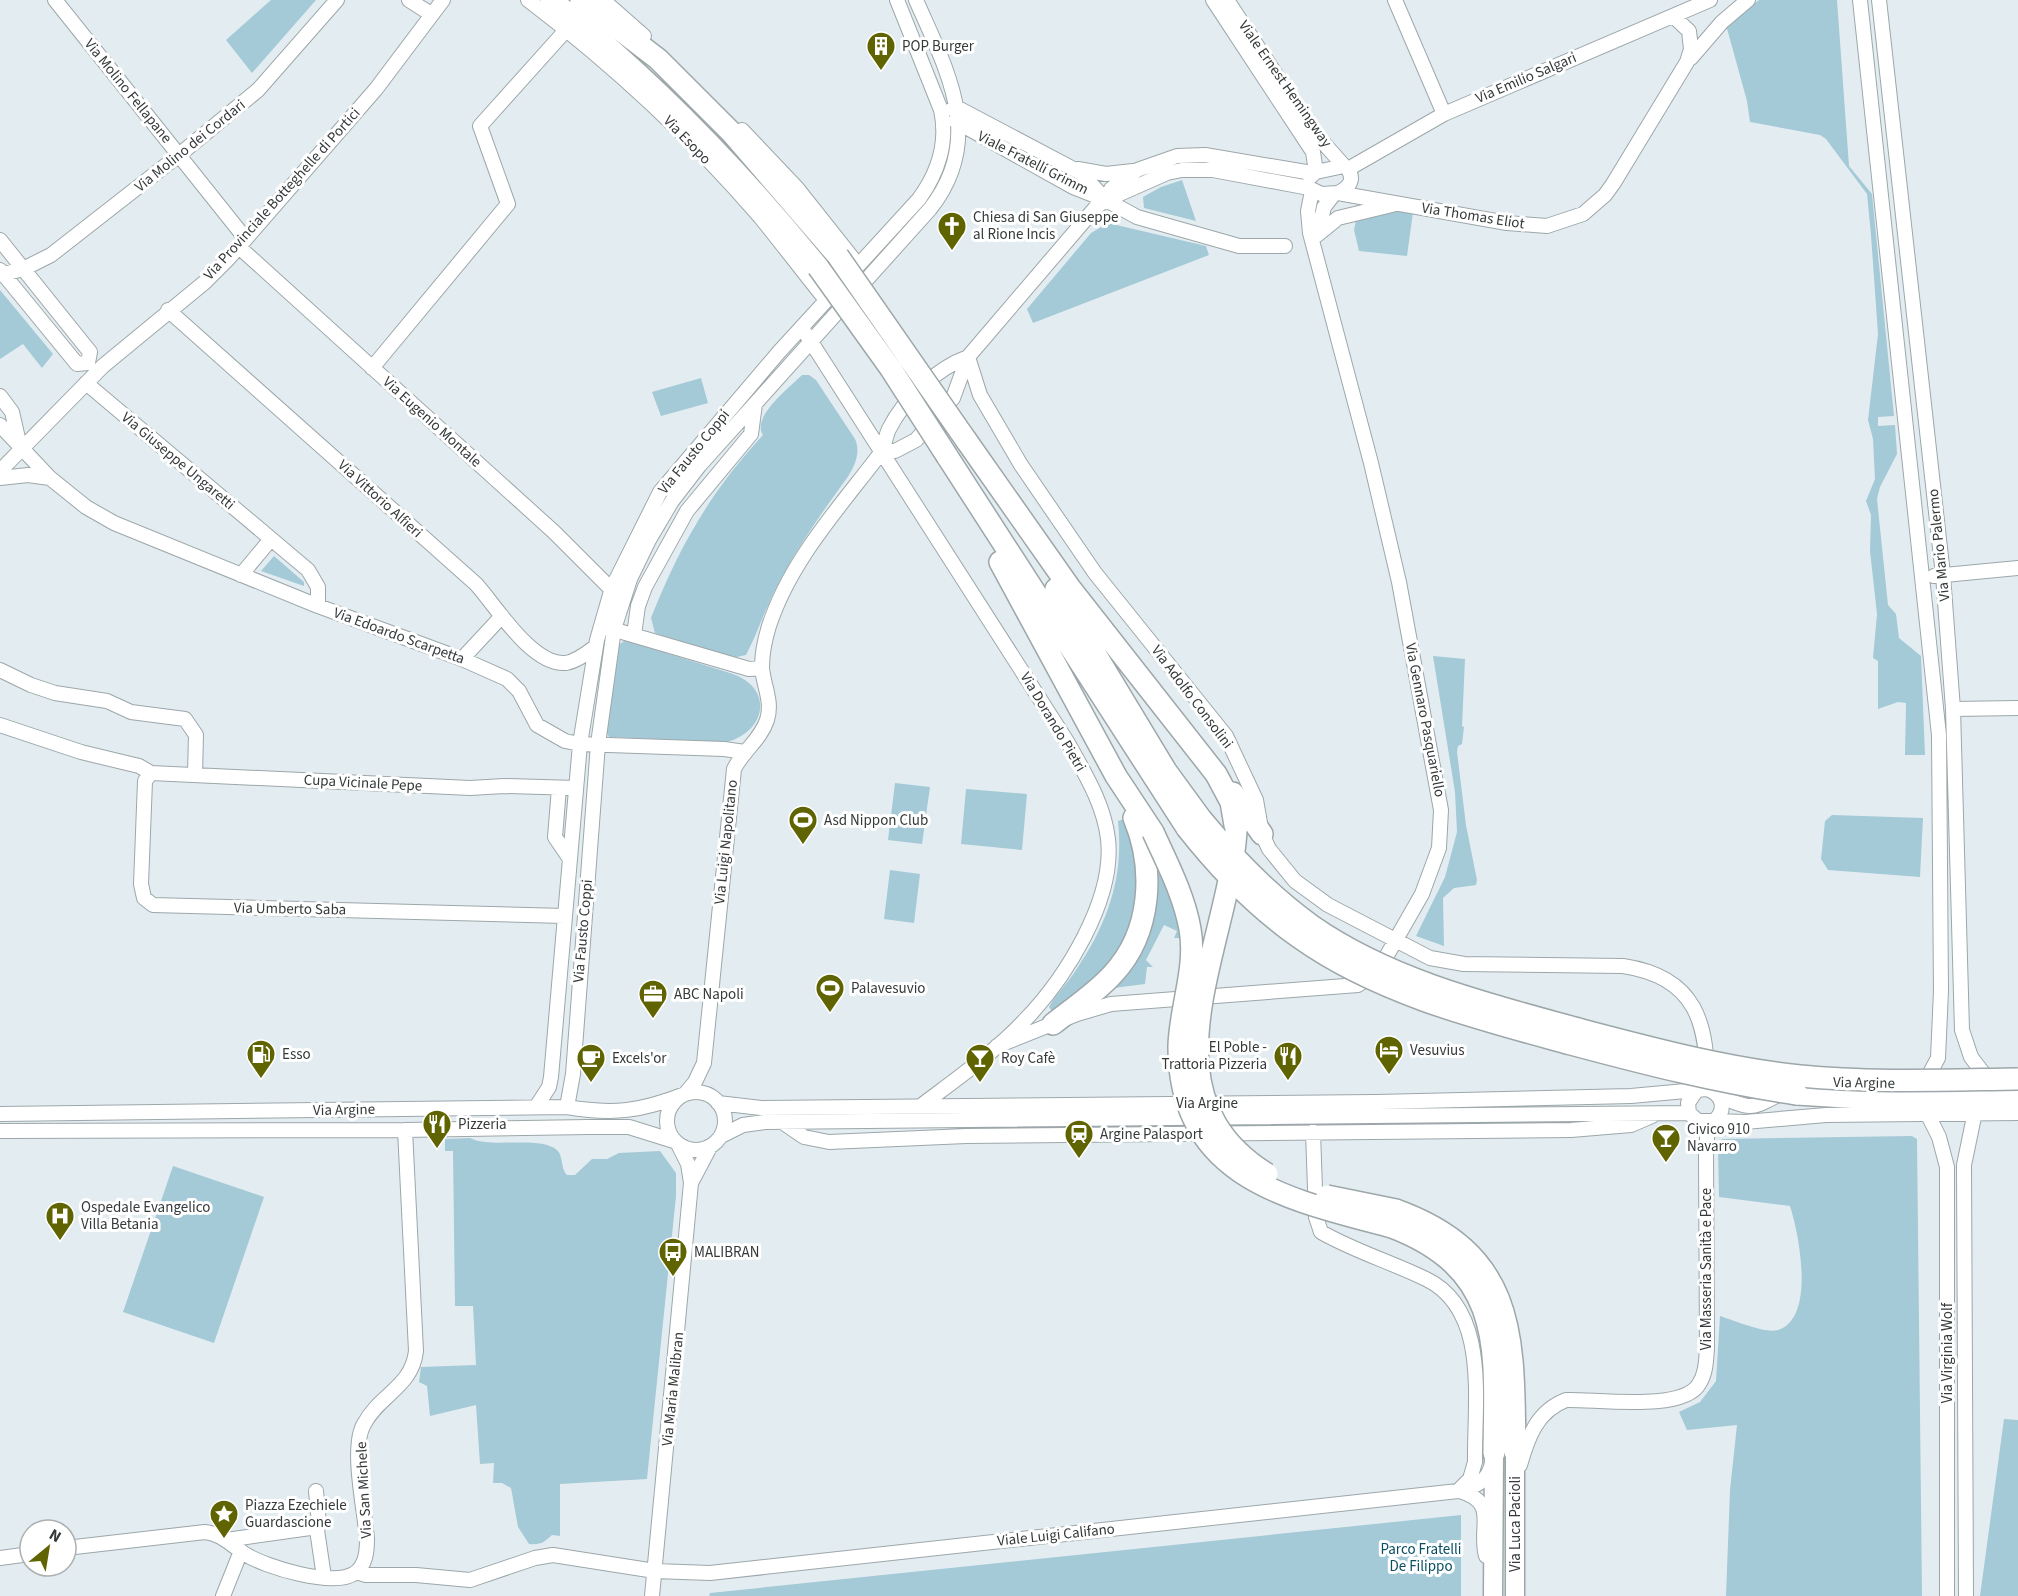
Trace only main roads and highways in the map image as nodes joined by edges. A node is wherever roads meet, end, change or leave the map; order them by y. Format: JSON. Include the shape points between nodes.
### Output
{"nodes":[{"id":1,"x":551,"y":0,"type":"edge"},
{"id":2,"x":581,"y":0,"type":"edge"},
{"id":3,"x":966,"y":440,"type":"junction"},
{"id":4,"x":961,"y":477,"type":"junction"},
{"id":5,"x":1216,"y":774,"type":"junction"},
{"id":6,"x":1116,"y":776,"type":"junction"},
{"id":7,"x":1194,"y":824,"type":"junction"},
{"id":8,"x":1262,"y":834,"type":"road end"},
{"id":9,"x":1053,"y":1024,"type":"road end"},
{"id":10,"x":2018,"y":1082,"type":"edge"},
{"id":11,"x":2018,"y":1098,"type":"edge"},
{"id":12,"x":1394,"y":1219,"type":"junction"},
{"id":13,"x":1504,"y":1452,"type":"junction"},
{"id":14,"x":1493,"y":1596,"type":"edge"},
{"id":15,"x":1515,"y":1596,"type":"edge"}],
"edges":[{"from":1,"to":4,"type":"highway","bridge":true,"via":[[652,86],[765,203],[818,267],[891,369]]},
{"from":2,"to":3,"type":"highway","bridge":true,"via":[[658,59],[731,132],[838,256]]},
{"from":3,"to":5,"type":"highway","via":[[1070,588]]},
{"from":3,"to":7,"type":"highway"},
{"from":4,"to":6,"type":"highway","via":[[990,542]]},
{"from":4,"to":7,"type":"highway"},
{"from":5,"to":8,"type":"highway"},
{"from":5,"to":12,"type":"highway","bridge":true,"via":[[1231,802],[1236,831],[1230,877],[1197,1023],[1197,1067],[1207,1109],[1238,1152],[1273,1178]]},
{"from":6,"to":9,"type":"highway","via":[[1142,837],[1147,863],[1142,917],[1132,944],[1114,972]]},
{"from":6,"to":12,"type":"highway","bridge":true,"via":[[1153,832],[1185,906],[1191,932],[1179,1048],[1182,1081],[1198,1126],[1220,1155],[1257,1184],[1293,1200]]},
{"from":7,"to":10,"type":"highway","bridge":true,"via":[[1264,889],[1314,927],[1353,950],[1467,997],[1662,1051],[1799,1076]]},
{"from":7,"to":11,"type":"highway","bridge":true,"via":[[1219,867],[1254,902],[1301,939],[1346,966],[1408,994],[1534,1034],[1730,1084],[1861,1098]]},
{"from":12,"to":13,"type":"highway","via":[[1427,1223],[1458,1243],[1482,1269],[1499,1299],[1512,1356]]},
{"from":13,"to":14,"type":"main road","name":"Via Luca Pacioli"},
{"from":13,"to":15,"type":"main road","name":"Via Luca Pacioli","via":[[1514,1487]]}]}
